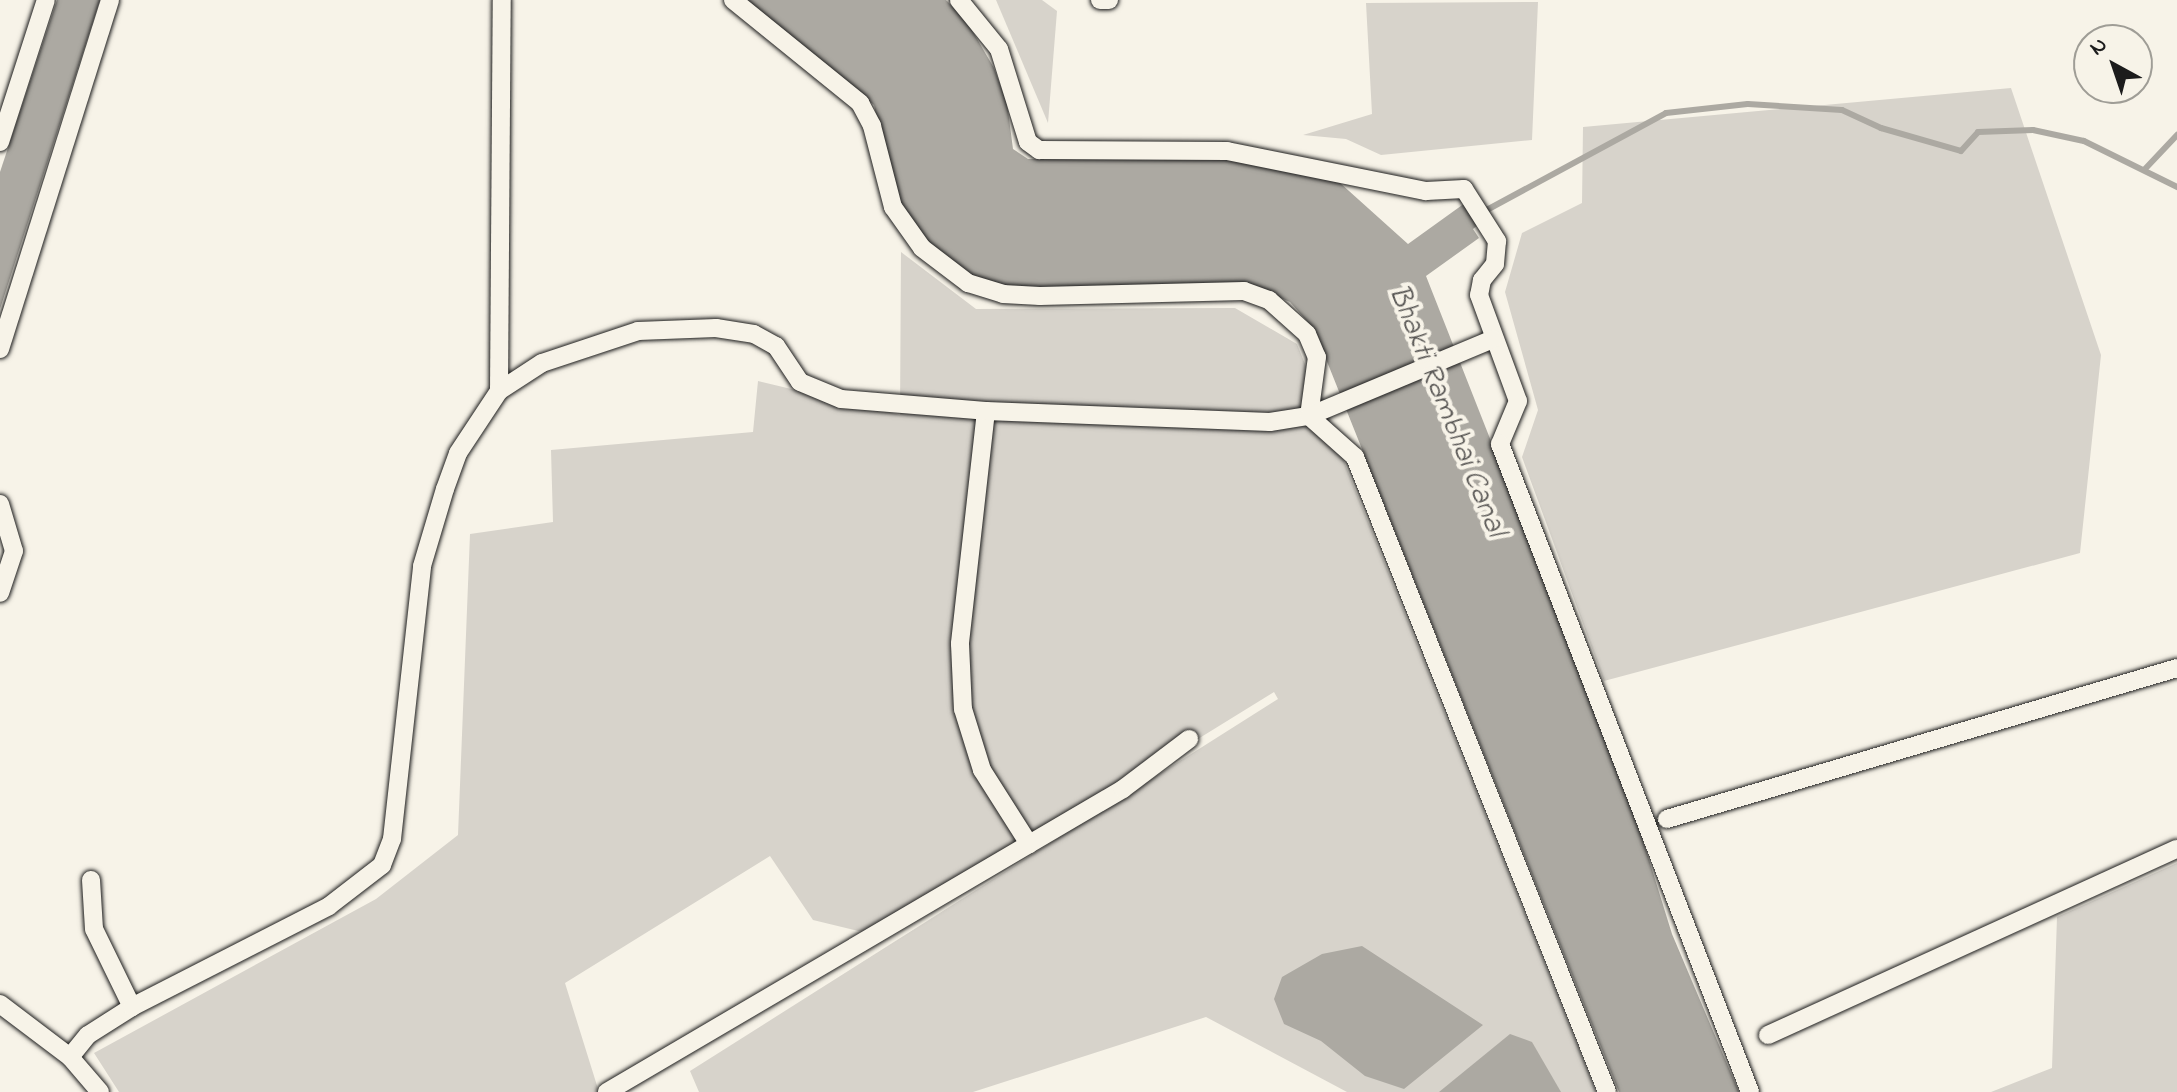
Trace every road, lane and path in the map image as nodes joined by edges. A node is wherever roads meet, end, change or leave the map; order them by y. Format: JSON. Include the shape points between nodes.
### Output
{"nodes":[{"id":1,"x":46,"y":0,"type":"edge"},
{"id":2,"x":110,"y":0,"type":"edge"},
{"id":3,"x":502,"y":0,"type":"edge"},
{"id":4,"x":733,"y":0,"type":"edge"},
{"id":5,"x":959,"y":0,"type":"edge"},
{"id":6,"x":1100,"y":0,"type":"edge"},
{"id":7,"x":1109,"y":0,"type":"edge"},
{"id":8,"x":0,"y":142,"type":"edge"},
{"id":9,"x":1493,"y":339,"type":"junction"},
{"id":10,"x":0,"y":349,"type":"edge"},
{"id":11,"x":499,"y":391,"type":"junction"},
{"id":12,"x":986,"y":411,"type":"junction"},
{"id":13,"x":1309,"y":416,"type":"junction"},
{"id":14,"x":0,"y":504,"type":"edge"},
{"id":15,"x":0,"y":593,"type":"edge"},
{"id":16,"x":2177,"y":668,"type":"edge"},
{"id":17,"x":1189,"y":739,"type":"dead end"},
{"id":18,"x":1667,"y":819,"type":"dead end"},
{"id":19,"x":1029,"y":844,"type":"junction"},
{"id":20,"x":2177,"y":849,"type":"edge"},
{"id":21,"x":91,"y":880,"type":"dead end"},
{"id":22,"x":0,"y":1004,"type":"edge"},
{"id":23,"x":132,"y":1007,"type":"junction"},
{"id":24,"x":1768,"y":1035,"type":"dead end"},
{"id":25,"x":70,"y":1057,"type":"junction"},
{"id":26,"x":100,"y":1092,"type":"edge"},
{"id":27,"x":607,"y":1092,"type":"edge"},
{"id":28,"x":1607,"y":1092,"type":"edge"},
{"id":29,"x":1750,"y":1092,"type":"edge"}],
"edges":[{"from":1,"to":8,"type":"street"},
{"from":2,"to":10,"type":"street"},
{"from":3,"to":11,"type":"street"},
{"from":4,"to":13,"type":"street","via":[[860,103],[872,126],[893,207],[943,267],[1003,294],[1244,291],[1269,300],[1307,334],[1317,351]]},
{"from":5,"to":9,"type":"street","via":[[999,49],[1028,142],[1039,150],[1227,151],[1426,191],[1462,188],[1497,241],[1495,264],[1479,288]]},
{"from":6,"to":7,"type":"street"},
{"from":9,"to":13,"type":"street"},
{"from":9,"to":29,"type":"street","via":[[1518,401],[1500,444]]},
{"from":11,"to":12,"type":"street","via":[[542,363],[638,331],[716,328],[754,334],[776,346],[785,365],[814,391],[841,399]]},
{"from":11,"to":23,"type":"street","via":[[458,453],[422,566],[392,839],[382,865],[329,906]]},
{"from":12,"to":13,"type":"street","via":[[1270,422]]},
{"from":12,"to":19,"type":"street","via":[[960,644],[963,709],[982,770]]},
{"from":13,"to":28,"type":"street","via":[[1355,457]]},
{"from":14,"to":15,"type":"street","via":[[14,551]]},
{"from":16,"to":18,"type":"street"},
{"from":17,"to":19,"type":"street","via":[[1123,789]]},
{"from":19,"to":27,"type":"street"},
{"from":20,"to":24,"type":"street"},
{"from":21,"to":23,"type":"street","via":[[94,929]]},
{"from":22,"to":25,"type":"street"},
{"from":23,"to":25,"type":"street","via":[[88,1035]]},
{"from":25,"to":26,"type":"street"}]}
